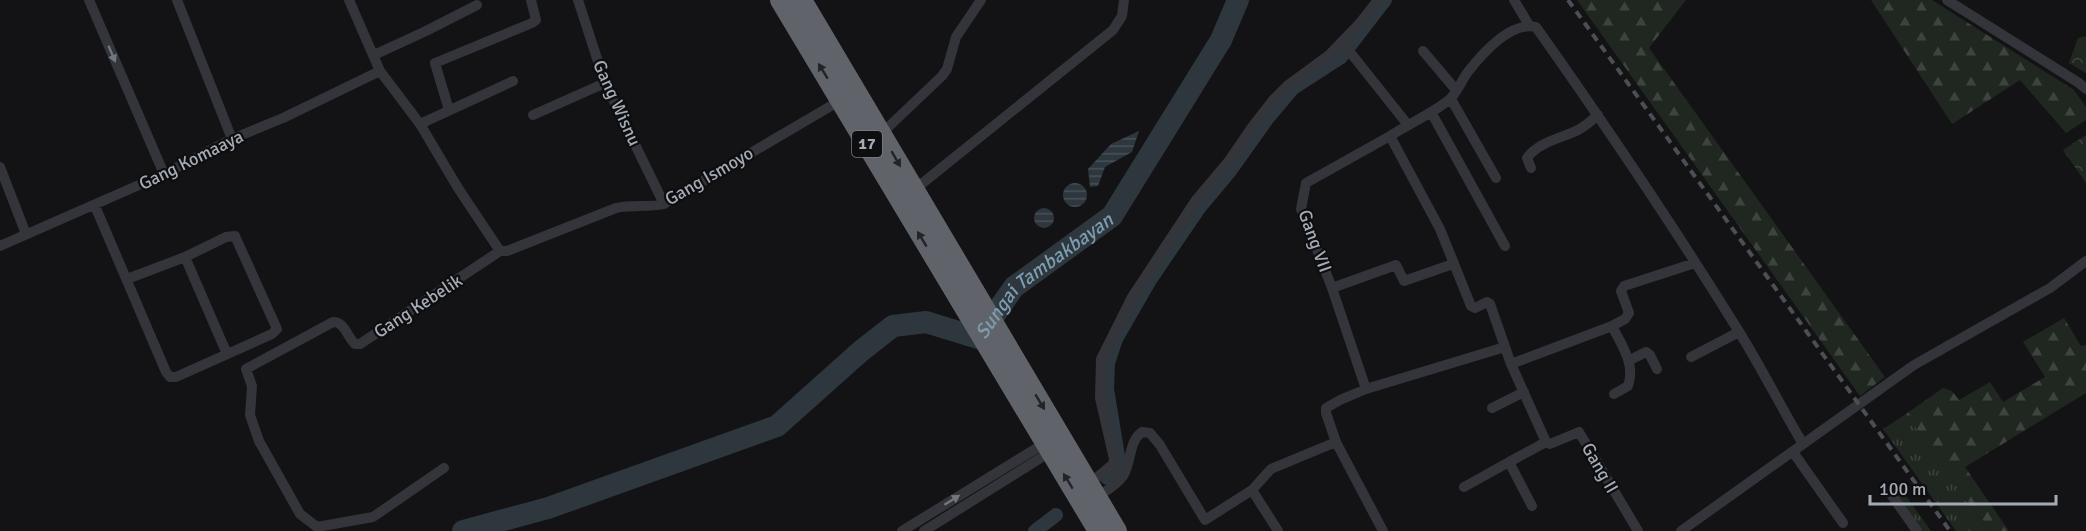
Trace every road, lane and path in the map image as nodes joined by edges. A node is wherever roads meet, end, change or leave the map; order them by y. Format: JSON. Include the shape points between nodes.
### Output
{"nodes":[{"id":1,"x":89,"y":0,"type":"edge"},
{"id":2,"x":177,"y":0,"type":"edge"},
{"id":3,"x":349,"y":0,"type":"edge"},
{"id":4,"x":578,"y":0,"type":"edge"},
{"id":5,"x":780,"y":0,"type":"edge"},
{"id":6,"x":802,"y":0,"type":"edge"},
{"id":7,"x":981,"y":0,"type":"edge"},
{"id":8,"x":1124,"y":0,"type":"edge"},
{"id":9,"x":1378,"y":0,"type":"edge"},
{"id":10,"x":1514,"y":0,"type":"edge"},
{"id":11,"x":1947,"y":0,"type":"edge"},
{"id":12,"x":535,"y":1,"type":"edge"},
{"id":13,"x":477,"y":5,"type":"dead end"},
{"id":14,"x":1529,"y":25,"type":"junction"},
{"id":15,"x":1346,"y":47,"type":"junction"},
{"id":16,"x":1423,"y":51,"type":"dead end"},
{"id":17,"x":374,"y":55,"type":"junction"},
{"id":18,"x":380,"y":71,"type":"junction"},
{"id":19,"x":513,"y":81,"type":"dead end"},
{"id":20,"x":605,"y":83,"type":"junction"},
{"id":21,"x":2084,"y":85,"type":"edge"},
{"id":22,"x":1453,"y":94,"type":"junction"},
{"id":23,"x":841,"y":100,"type":"junction"},
{"id":24,"x":448,"y":110,"type":"junction"},
{"id":25,"x":1431,"y":112,"type":"junction"},
{"id":26,"x":533,"y":115,"type":"dead end"},
{"id":27,"x":1598,"y":115,"type":"junction"},
{"id":28,"x":420,"y":124,"type":"junction"},
{"id":29,"x":1408,"y":125,"type":"junction"},
{"id":30,"x":881,"y":134,"type":"junction"},
{"id":31,"x":1390,"y":136,"type":"junction"},
{"id":32,"x":232,"y":139,"type":"junction"},
{"id":33,"x":0,"y":167,"type":"edge"},
{"id":34,"x":1531,"y":168,"type":"dead end"},
{"id":35,"x":164,"y":174,"type":"junction"},
{"id":36,"x":1496,"y":178,"type":"dead end"},
{"id":37,"x":914,"y":190,"type":"junction"},
{"id":38,"x":664,"y":204,"type":"junction"},
{"id":39,"x":95,"y":206,"type":"junction"},
{"id":40,"x":26,"y":234,"type":"junction"},
{"id":41,"x":0,"y":246,"type":"edge"},
{"id":42,"x":1505,"y":246,"type":"dead end"},
{"id":43,"x":500,"y":251,"type":"junction"},
{"id":44,"x":185,"y":257,"type":"junction"},
{"id":45,"x":2086,"y":261,"type":"edge"},
{"id":46,"x":1695,"y":263,"type":"junction"},
{"id":47,"x":1453,"y":264,"type":"junction"},
{"id":48,"x":127,"y":279,"type":"junction"},
{"id":49,"x":960,"y":284,"type":"junction"},
{"id":50,"x":1332,"y":288,"type":"junction"},
{"id":51,"x":1611,"y":326,"type":"junction"},
{"id":52,"x":1739,"y":332,"type":"junction"},
{"id":53,"x":1505,"y":347,"type":"junction"},
{"id":54,"x":227,"y":354,"type":"junction"},
{"id":55,"x":1002,"y":356,"type":"junction"},
{"id":56,"x":1691,"y":357,"type":"dead end"},
{"id":57,"x":1630,"y":360,"type":"junction"},
{"id":58,"x":1511,"y":364,"type":"junction"},
{"id":59,"x":1657,"y":369,"type":"dead end"},
{"id":60,"x":1366,"y":389,"type":"junction"},
{"id":61,"x":1524,"y":392,"type":"junction"},
{"id":62,"x":1614,"y":394,"type":"dead end"},
{"id":63,"x":1492,"y":408,"type":"dead end"},
{"id":64,"x":1336,"y":442,"type":"junction"},
{"id":65,"x":1546,"y":442,"type":"junction"},
{"id":66,"x":1803,"y":444,"type":"junction"},
{"id":67,"x":1048,"y":448,"type":"junction"},
{"id":68,"x":1793,"y":452,"type":"junction"},
{"id":69,"x":1509,"y":462,"type":"junction"},
{"id":70,"x":444,"y":468,"type":"dead end"},
{"id":71,"x":1464,"y":487,"type":"dead end"},
{"id":72,"x":1093,"y":490,"type":"junction"},
{"id":73,"x":1252,"y":490,"type":"junction"},
{"id":74,"x":1890,"y":493,"type":"dead end"},
{"id":75,"x":1532,"y":506,"type":"dead end"},
{"id":76,"x":920,"y":520,"type":"junction"},
{"id":77,"x":1843,"y":523,"type":"dead end"},
{"id":78,"x":925,"y":530,"type":"edge"},
{"id":79,"x":902,"y":531,"type":"edge"},
{"id":80,"x":1098,"y":531,"type":"edge"},
{"id":81,"x":1117,"y":531,"type":"edge"},
{"id":82,"x":1278,"y":531,"type":"edge"},
{"id":83,"x":1383,"y":531,"type":"edge"},
{"id":84,"x":1638,"y":531,"type":"edge"},
{"id":85,"x":1681,"y":531,"type":"edge"},
{"id":86,"x":1917,"y":531,"type":"edge"}],
"edges":[{"from":1,"to":35,"type":"street","one_way":true},
{"from":2,"to":32,"type":"street"},
{"from":3,"to":17,"type":"street"},
{"from":4,"to":20,"type":"street","name":"Gang Wisnu"},
{"from":23,"to":5,"type":"highway","number":"17","one_way":true},
{"from":6,"to":30,"type":"highway","number":"17"},
{"from":7,"to":30,"type":"street","via":[[956,37],[942,76]]},
{"from":8,"to":37,"type":"street","via":[[1122,16],[1113,30]]},
{"from":9,"to":15,"type":"street"},
{"from":10,"to":14,"type":"street"},
{"from":11,"to":21,"type":"street"},
{"from":12,"to":24,"type":"street","via":[[536,16],[532,23],[435,63]]},
{"from":13,"to":17,"type":"street"},
{"from":14,"to":22,"type":"street","name":"Gang VII","via":[[1491,45]]},
{"from":14,"to":27,"type":"street","via":[[1536,27]]},
{"from":15,"to":29,"type":"street"},
{"from":15,"to":72,"type":"street","via":[[1329,55],[1273,100],[1196,200],[1131,297],[1101,359],[1100,398],[1114,459]]},
{"from":16,"to":22,"type":"street"},
{"from":17,"to":18,"type":"street"},
{"from":18,"to":28,"type":"street"},
{"from":18,"to":32,"type":"street","name":"Gang Komaaya"},
{"from":19,"to":24,"type":"street"},
{"from":20,"to":26,"type":"street"},
{"from":20,"to":38,"type":"street","name":"Gang Wisnu"},
{"from":22,"to":25,"type":"street","name":"Gang VII"},
{"from":22,"to":36,"type":"street"},
{"from":23,"to":38,"type":"street","name":"Gang Ismoyo"},
{"from":49,"to":23,"type":"highway","number":"17","one_way":true},
{"from":24,"to":28,"type":"street"},
{"from":25,"to":29,"type":"street","name":"Gang VII"},
{"from":25,"to":42,"type":"street"},
{"from":27,"to":34,"type":"street","via":[[1578,130],[1550,140],[1528,155]]},
{"from":27,"to":46,"type":"street"},
{"from":28,"to":43,"type":"street"},
{"from":29,"to":31,"type":"street","name":"Gang VII"},
{"from":30,"to":37,"type":"highway","number":"17","one_way":true},
{"from":31,"to":47,"type":"street","via":[[1431,211]]},
{"from":31,"to":50,"type":"street","name":"Gang VII","via":[[1306,183],[1300,209]]},
{"from":32,"to":35,"type":"street","name":"Gang Komaaya"},
{"from":33,"to":40,"type":"street"},
{"from":35,"to":39,"type":"street","name":"Gang Komaaya"},
{"from":37,"to":49,"type":"highway","number":"17"},
{"from":38,"to":43,"type":"street","name":"Gang Ismoyo","via":[[615,208]]},
{"from":39,"to":40,"type":"street","name":"Gang Komaaya"},
{"from":39,"to":48,"type":"street"},
{"from":40,"to":41,"type":"street","name":"Gang Komaaya"},
{"from":43,"to":70,"type":"street","name":"Gang Kebelik","via":[[360,344],[355,344],[342,325],[333,321],[246,369],[252,386],[250,415],[259,441],[300,514],[317,527],[373,517]]},
{"from":44,"to":48,"type":"street"},
{"from":44,"to":54,"type":"street"},
{"from":44,"to":54,"type":"street","via":[[235,236],[275,323],[277,329],[272,334]]},
{"from":45,"to":66,"type":"street","via":[[2050,288],[1914,365]]},
{"from":46,"to":51,"type":"street","via":[[1624,286],[1621,291],[1629,313]]},
{"from":46,"to":52,"type":"street"},
{"from":47,"to":50,"type":"street","via":[[1404,281],[1396,265]]},
{"from":47,"to":53,"type":"street","via":[[1471,306],[1490,304]]},
{"from":48,"to":54,"type":"street","via":[[170,377]]},
{"from":49,"to":55,"type":"highway","number":"17"},
{"from":50,"to":60,"type":"street","name":"Gang VII"},
{"from":51,"to":57,"type":"street"},
{"from":51,"to":58,"type":"street"},
{"from":52,"to":56,"type":"street"},
{"from":52,"to":66,"type":"street"},
{"from":53,"to":58,"type":"street"},
{"from":53,"to":60,"type":"street"},
{"from":55,"to":67,"type":"highway","number":"17"},
{"from":55,"to":72,"type":"highway","number":"17","one_way":true},
{"from":57,"to":59,"type":"street","via":[[1646,352]]},
{"from":57,"to":62,"type":"street","via":[[1629,383]]},
{"from":58,"to":61,"type":"street"},
{"from":60,"to":64,"type":"street","via":[[1326,408]]},
{"from":61,"to":63,"type":"street"},
{"from":61,"to":65,"type":"street"},
{"from":64,"to":73,"type":"street","via":[[1271,469]]},
{"from":64,"to":83,"type":"street"},
{"from":65,"to":69,"type":"street"},
{"from":65,"to":84,"type":"street","name":"Gang II","via":[[1550,444],[1579,432]]},
{"from":66,"to":68,"type":"street"},
{"from":76,"to":67,"type":"street","one_way":true},
{"from":67,"to":78,"type":"street"},
{"from":80,"to":67,"type":"highway","number":"17","one_way":true},
{"from":68,"to":77,"type":"street"},
{"from":68,"to":85,"type":"street"},
{"from":69,"to":71,"type":"street"},
{"from":69,"to":75,"type":"street"},
{"from":72,"to":73,"type":"street","via":[[1114,485],[1125,473],[1135,437],[1142,432],[1150,433],[1160,445],[1205,520]]},
{"from":72,"to":81,"type":"highway","number":"17"},
{"from":73,"to":82,"type":"street"},
{"from":74,"to":86,"type":"street"},
{"from":76,"to":78,"type":"street"},
{"from":76,"to":79,"type":"street"}]}
